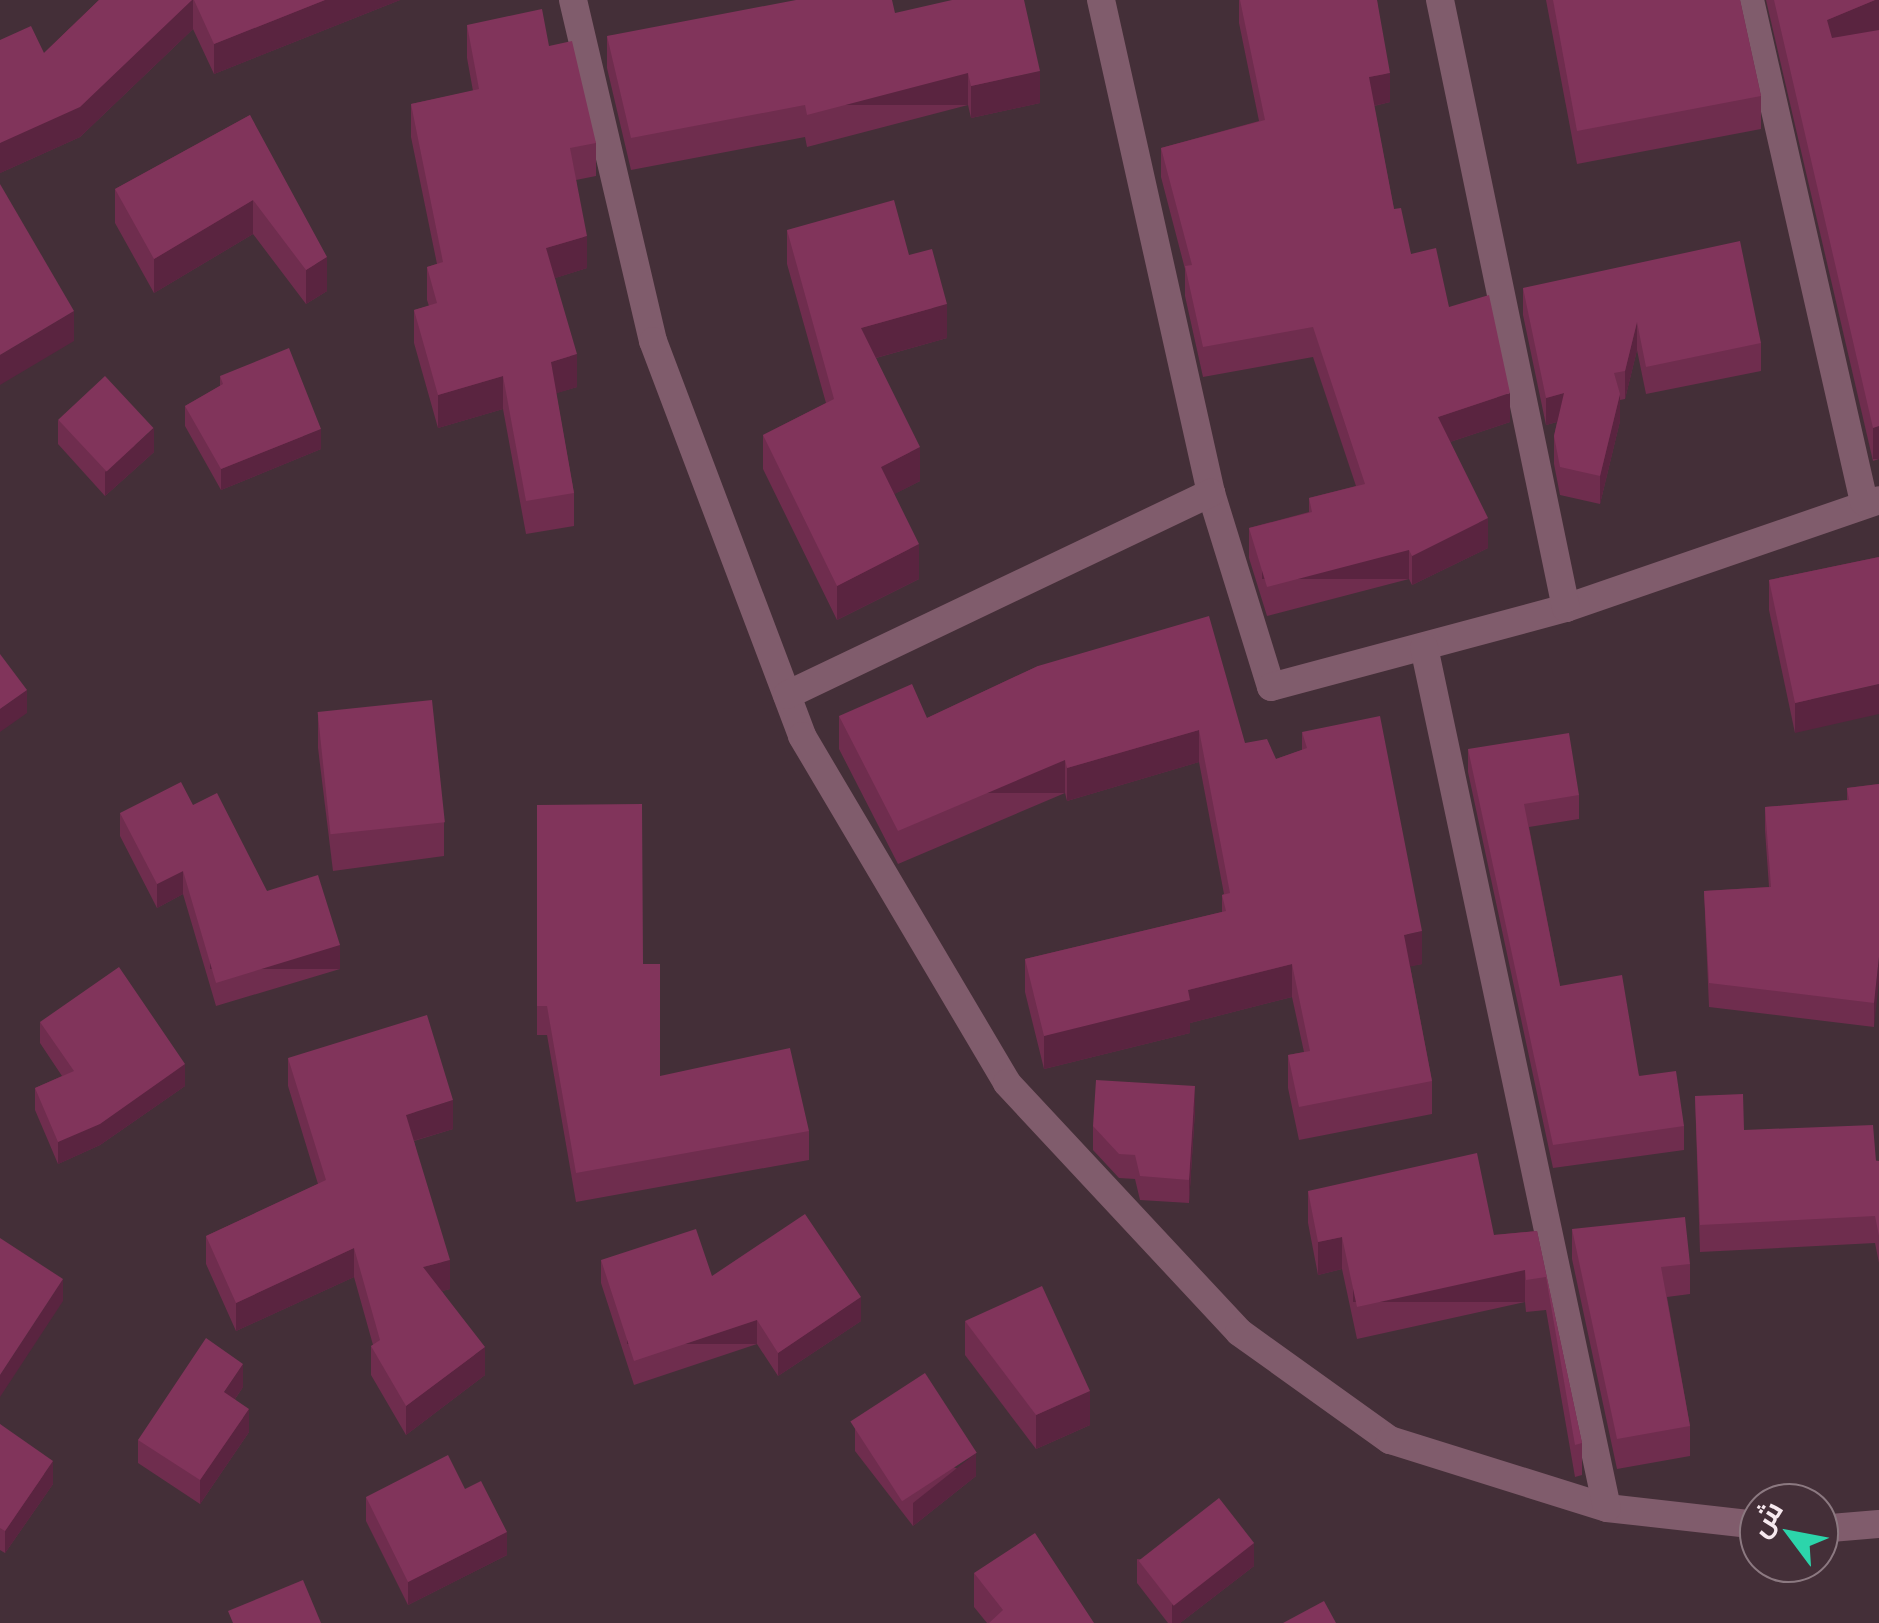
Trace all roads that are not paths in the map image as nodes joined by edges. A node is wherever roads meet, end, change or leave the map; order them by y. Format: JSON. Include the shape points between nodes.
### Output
{"nodes":[{"id":1,"x":573,"y":0,"type":"edge"},
{"id":2,"x":1101,"y":0,"type":"edge"},
{"id":3,"x":1440,"y":0,"type":"edge"},
{"id":4,"x":1750,"y":0,"type":"edge"},
{"id":5,"x":1211,"y":493,"type":"junction"},
{"id":6,"x":1872,"y":501,"type":"edge"},
{"id":7,"x":1566,"y":608,"type":"junction"},
{"id":8,"x":1424,"y":648,"type":"junction"},
{"id":9,"x":787,"y":695,"type":"junction"},
{"id":10,"x":1607,"y":1508,"type":"junction"},
{"id":11,"x":1739,"y":1522,"type":"edge"},
{"id":12,"x":1879,"y":1524,"type":"edge"},
{"id":13,"x":1839,"y":1527,"type":"edge"}],
"edges":[{"from":1,"to":9,"type":"street","via":[[653,341]]},
{"from":2,"to":5,"type":"street"},
{"from":3,"to":7,"type":"street"},
{"from":4,"to":6,"type":"street"},
{"from":5,"to":8,"type":"street","via":[[1270,688]]},
{"from":5,"to":9,"type":"street"},
{"from":6,"to":7,"type":"street"},
{"from":7,"to":8,"type":"street"},
{"from":8,"to":10,"type":"street"},
{"from":9,"to":10,"type":"street","via":[[802,736],[1007,1083],[1239,1332],[1390,1440]]},
{"from":10,"to":11,"type":"street"},
{"from":12,"to":13,"type":"street"}]}
